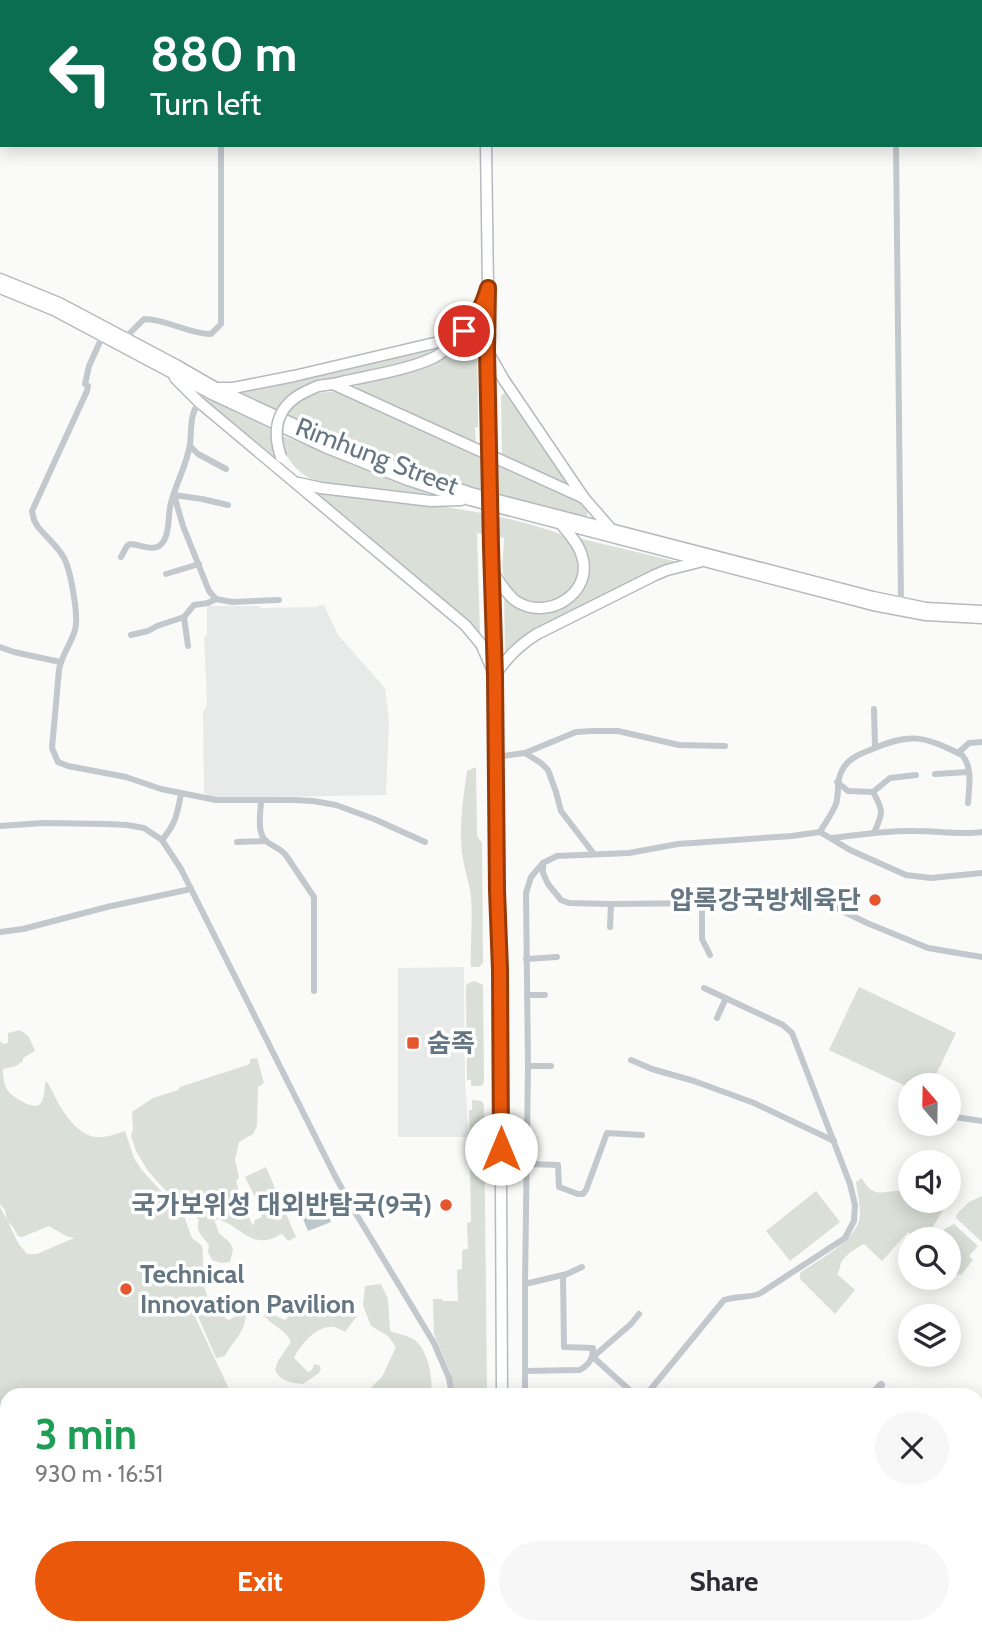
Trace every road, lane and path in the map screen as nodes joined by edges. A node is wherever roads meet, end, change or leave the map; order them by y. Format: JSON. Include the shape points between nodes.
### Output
{"nodes":[{"id":1,"x":221,"y":147,"type":"edge"},
{"id":2,"x":486,"y":147,"type":"edge"},
{"id":3,"x":895,"y":147,"type":"edge"},
{"id":4,"x":0,"y":279,"type":"edge"},
{"id":5,"x":0,"y":288,"type":"edge"},
{"id":6,"x":488,"y":288,"type":"junction"},
{"id":7,"x":464,"y":331,"type":"junction"},
{"id":8,"x":103,"y":335,"type":"junction"},
{"id":9,"x":125,"y":338,"type":"junction"},
{"id":10,"x":487,"y":349,"type":"junction"},
{"id":11,"x":169,"y":372,"type":"junction"},
{"id":12,"x":333,"y":384,"type":"junction"},
{"id":13,"x":216,"y":388,"type":"junction"},
{"id":14,"x":199,"y":402,"type":"junction"},
{"id":15,"x":190,"y":446,"type":"junction"},
{"id":16,"x":226,"y":469,"type":"dead end"},
{"id":17,"x":295,"y":481,"type":"junction"},
{"id":18,"x":174,"y":495,"type":"junction"},
{"id":19,"x":584,"y":498,"type":"junction"},
{"id":20,"x":470,"y":500,"type":"junction"},
{"id":21,"x":228,"y":505,"type":"dead end"},
{"id":22,"x":561,"y":524,"type":"junction"},
{"id":23,"x":611,"y":529,"type":"junction"},
{"id":24,"x":121,"y":556,"type":"dead end"},
{"id":25,"x":702,"y":562,"type":"junction"},
{"id":26,"x":199,"y":564,"type":"junction"},
{"id":27,"x":492,"y":571,"type":"junction"},
{"id":28,"x":166,"y":574,"type":"dead end"},
{"id":29,"x":216,"y":599,"type":"junction"},
{"id":30,"x":279,"y":600,"type":"dead end"},
{"id":31,"x":901,"y":603,"type":"junction"},
{"id":32,"x":982,"y":611,"type":"edge"},
{"id":33,"x":184,"y":618,"type":"junction"},
{"id":34,"x":982,"y":618,"type":"edge"},
{"id":35,"x":131,"y":635,"type":"dead end"},
{"id":36,"x":188,"y":646,"type":"dead end"},
{"id":37,"x":0,"y":647,"type":"edge"},
{"id":38,"x":60,"y":662,"type":"junction"},
{"id":39,"x":495,"y":676,"type":"junction"},
{"id":40,"x":874,"y":709,"type":"dead end"},
{"id":41,"x":982,"y":742,"type":"edge"},
{"id":42,"x":725,"y":746,"type":"dead end"},
{"id":43,"x":876,"y":747,"type":"junction"},
{"id":44,"x":525,"y":753,"type":"junction"},
{"id":45,"x":958,"y":753,"type":"junction"},
{"id":46,"x":496,"y":757,"type":"junction"},
{"id":47,"x":970,"y":772,"type":"junction"},
{"id":48,"x":935,"y":774,"type":"dead end"},
{"id":49,"x":916,"y":775,"type":"dead end"},
{"id":50,"x":837,"y":782,"type":"junction"},
{"id":51,"x":873,"y":792,"type":"junction"},
{"id":52,"x":181,"y":794,"type":"junction"},
{"id":53,"x":261,"y":800,"type":"junction"},
{"id":54,"x":968,"y":803,"type":"dead end"},
{"id":55,"x":0,"y":826,"type":"edge"},
{"id":56,"x":820,"y":832,"type":"junction"},
{"id":57,"x":874,"y":832,"type":"junction"},
{"id":58,"x":982,"y":832,"type":"edge"},
{"id":59,"x":830,"y":838,"type":"junction"},
{"id":60,"x":162,"y":840,"type":"junction"},
{"id":61,"x":266,"y":841,"type":"junction"},
{"id":62,"x":237,"y":842,"type":"dead end"},
{"id":63,"x":425,"y":842,"type":"dead end"},
{"id":64,"x":594,"y":854,"type":"junction"},
{"id":65,"x":542,"y":863,"type":"junction"},
{"id":66,"x":982,"y":873,"type":"edge"},
{"id":67,"x":191,"y":889,"type":"junction"},
{"id":68,"x":611,"y":904,"type":"junction"},
{"id":69,"x":826,"y":904,"type":"dead end"},
{"id":70,"x":610,"y":927,"type":"dead end"},
{"id":71,"x":0,"y":932,"type":"edge"},
{"id":72,"x":710,"y":955,"type":"dead end"},
{"id":73,"x":557,"y":957,"type":"dead end"},
{"id":74,"x":982,"y":957,"type":"edge"},
{"id":75,"x":526,"y":959,"type":"junction"},
{"id":76,"x":704,"y":988,"type":"dead end"},
{"id":77,"x":314,"y":991,"type":"dead end"},
{"id":78,"x":527,"y":995,"type":"junction"},
{"id":79,"x":545,"y":995,"type":"dead end"},
{"id":80,"x":726,"y":998,"type":"junction"},
{"id":81,"x":717,"y":1018,"type":"dead end"},
{"id":82,"x":631,"y":1060,"type":"dead end"},
{"id":83,"x":528,"y":1066,"type":"junction"},
{"id":84,"x":551,"y":1066,"type":"dead end"},
{"id":85,"x":961,"y":1118,"type":"edge"},
{"id":86,"x":982,"y":1121,"type":"edge"},
{"id":87,"x":642,"y":1135,"type":"dead end"},
{"id":88,"x":835,"y":1141,"type":"junction"},
{"id":89,"x":528,"y":1164,"type":"junction"},
{"id":90,"x":582,"y":1267,"type":"dead end"},
{"id":91,"x":563,"y":1275,"type":"junction"},
{"id":92,"x":525,"y":1284,"type":"junction"},
{"id":93,"x":639,"y":1314,"type":"dead end"},
{"id":94,"x":593,"y":1357,"type":"junction"},
{"id":95,"x":525,"y":1371,"type":"junction"},
{"id":96,"x":881,"y":1385,"type":"dead end"},
{"id":97,"x":451,"y":1388,"type":"edge"},
{"id":98,"x":502,"y":1388,"type":"edge"},
{"id":99,"x":525,"y":1388,"type":"edge"},
{"id":100,"x":627,"y":1388,"type":"edge"},
{"id":101,"x":652,"y":1388,"type":"edge"},
{"id":102,"x":878,"y":1388,"type":"edge"}],
"edges":[{"from":1,"to":9,"type":"street","via":[[221,324],[211,334],[200,334],[144,319]]},
{"from":2,"to":6,"type":"main road"},
{"from":3,"to":31,"type":"street"},
{"from":4,"to":9,"type":"main road","name":"Rimhung Street"},
{"from":5,"to":8,"type":"main road","name":"Rimhung Street"},
{"from":6,"to":7,"type":"main road","via":[[481,309]]},
{"from":6,"to":10,"type":"main road"},
{"from":7,"to":12,"type":"main road","via":[[436,356]]},
{"from":7,"to":13,"type":"main road","via":[[431,345],[282,379]]},
{"from":8,"to":11,"type":"main road","name":"Rimhung Street"},
{"from":8,"to":38,"type":"street","via":[[89,366],[87,391],[33,511],[38,527],[66,562],[76,608],[75,630]]},
{"from":9,"to":13,"type":"main road","name":"Rimhung Street"},
{"from":10,"to":19,"type":"main road"},
{"from":10,"to":27,"type":"main road","bridge":true},
{"from":11,"to":14,"type":"main road"},
{"from":11,"to":20,"type":"main road","name":"Rimhung Street","via":[[325,447]]},
{"from":12,"to":17,"type":"main road","bridge":true,"via":[[318,386],[290,401],[278,421],[281,457]]},
{"from":12,"to":19,"type":"main road"},
{"from":13,"to":23,"type":"main road","name":"Rimhung Street","via":[[409,472]]},
{"from":14,"to":15,"type":"street","via":[[192,416]]},
{"from":14,"to":17,"type":"main road"},
{"from":15,"to":16,"type":"street"},
{"from":15,"to":18,"type":"street"},
{"from":17,"to":20,"type":"main road","via":[[431,501]]},
{"from":17,"to":39,"type":"main road","via":[[465,625],[481,644]]},
{"from":18,"to":21,"type":"street"},
{"from":18,"to":24,"type":"street","via":[[163,543],[154,548],[130,544]]},
{"from":18,"to":26,"type":"street"},
{"from":19,"to":23,"type":"main road"},
{"from":20,"to":22,"type":"main road","name":"Rimhung Street"},
{"from":22,"to":25,"type":"main road","name":"Rimhung Street"},
{"from":22,"to":27,"type":"main road","via":[[580,549],[584,568],[579,587],[564,602],[553,607],[527,606],[509,595]]},
{"from":23,"to":31,"type":"main road","name":"Rimhung Street"},
{"from":25,"to":34,"type":"main road","name":"Rimhung Street","via":[[873,605],[926,615]]},
{"from":25,"to":39,"type":"main road","via":[[655,575],[537,634],[510,653]]},
{"from":26,"to":28,"type":"street"},
{"from":26,"to":29,"type":"street"},
{"from":27,"to":39,"type":"main road"},
{"from":29,"to":30,"type":"street"},
{"from":29,"to":33,"type":"street","via":[[194,605]]},
{"from":31,"to":32,"type":"main road","name":"Rimhung Street"},
{"from":33,"to":35,"type":"street"},
{"from":33,"to":36,"type":"street"},
{"from":37,"to":38,"type":"street"},
{"from":38,"to":52,"type":"street","via":[[51,748],[58,762]]},
{"from":39,"to":46,"type":"main road"},
{"from":40,"to":43,"type":"street"},
{"from":41,"to":45,"type":"street","via":[[969,743]]},
{"from":42,"to":44,"type":"street","via":[[680,745],[618,731],[592,731],[576,732]]},
{"from":43,"to":45,"type":"street","via":[[913,738]]},
{"from":43,"to":50,"type":"street","via":[[856,755]]},
{"from":44,"to":46,"type":"street"},
{"from":44,"to":64,"type":"street","via":[[548,770],[561,811]]},
{"from":45,"to":47,"type":"street","via":[[966,758]]},
{"from":46,"to":98,"type":"main road"},
{"from":47,"to":48,"type":"street"},
{"from":47,"to":54,"type":"street"},
{"from":49,"to":51,"type":"street","via":[[890,778]]},
{"from":50,"to":51,"type":"street","via":[[848,791]]},
{"from":50,"to":56,"type":"street","via":[[837,802]]},
{"from":51,"to":57,"type":"street","via":[[882,814]]},
{"from":52,"to":53,"type":"street"},
{"from":52,"to":60,"type":"street","via":[[176,818]]},
{"from":53,"to":61,"type":"street","via":[[260,830]]},
{"from":53,"to":63,"type":"street","via":[[336,805]]},
{"from":55,"to":60,"type":"street","via":[[127,825],[144,828]]},
{"from":56,"to":59,"type":"street"},
{"from":56,"to":64,"type":"street"},
{"from":57,"to":58,"type":"street"},
{"from":57,"to":59,"type":"street"},
{"from":59,"to":66,"type":"street","via":[[906,875],[931,878]]},
{"from":60,"to":67,"type":"street"},
{"from":61,"to":62,"type":"street"},
{"from":61,"to":77,"type":"street","via":[[281,849],[314,897]]},
{"from":64,"to":65,"type":"street","via":[[557,856]]},
{"from":65,"to":68,"type":"street","via":[[548,884],[561,900]]},
{"from":65,"to":75,"type":"street","via":[[526,893]]},
{"from":67,"to":71,"type":"street"},
{"from":67,"to":97,"type":"street","via":[[334,1174],[434,1343]]},
{"from":68,"to":70,"type":"street"},
{"from":68,"to":72,"type":"street","via":[[702,903],[702,939]]},
{"from":69,"to":74,"type":"street","via":[[928,948]]},
{"from":73,"to":75,"type":"street"},
{"from":75,"to":78,"type":"street"},
{"from":76,"to":80,"type":"street"},
{"from":78,"to":79,"type":"street"},
{"from":78,"to":83,"type":"street"},
{"from":80,"to":81,"type":"street"},
{"from":80,"to":88,"type":"street","via":[[792,1033]]},
{"from":82,"to":88,"type":"street","via":[[754,1103]]},
{"from":83,"to":84,"type":"street"},
{"from":83,"to":89,"type":"street"},
{"from":85,"to":86,"type":"street"},
{"from":87,"to":89,"type":"street","via":[[607,1133],[583,1194],[559,1187],[558,1165]]},
{"from":88,"to":101,"type":"street","via":[[855,1205],[854,1221],[845,1238],[759,1294],[724,1300]]},
{"from":89,"to":92,"type":"street"},
{"from":90,"to":91,"type":"street"},
{"from":91,"to":92,"type":"street"},
{"from":91,"to":94,"type":"street","via":[[564,1347],[593,1348]]},
{"from":92,"to":95,"type":"street"},
{"from":93,"to":94,"type":"street"},
{"from":94,"to":95,"type":"street","via":[[580,1370]]},
{"from":94,"to":100,"type":"street"},
{"from":95,"to":99,"type":"street"},
{"from":96,"to":102,"type":"street"}]}
